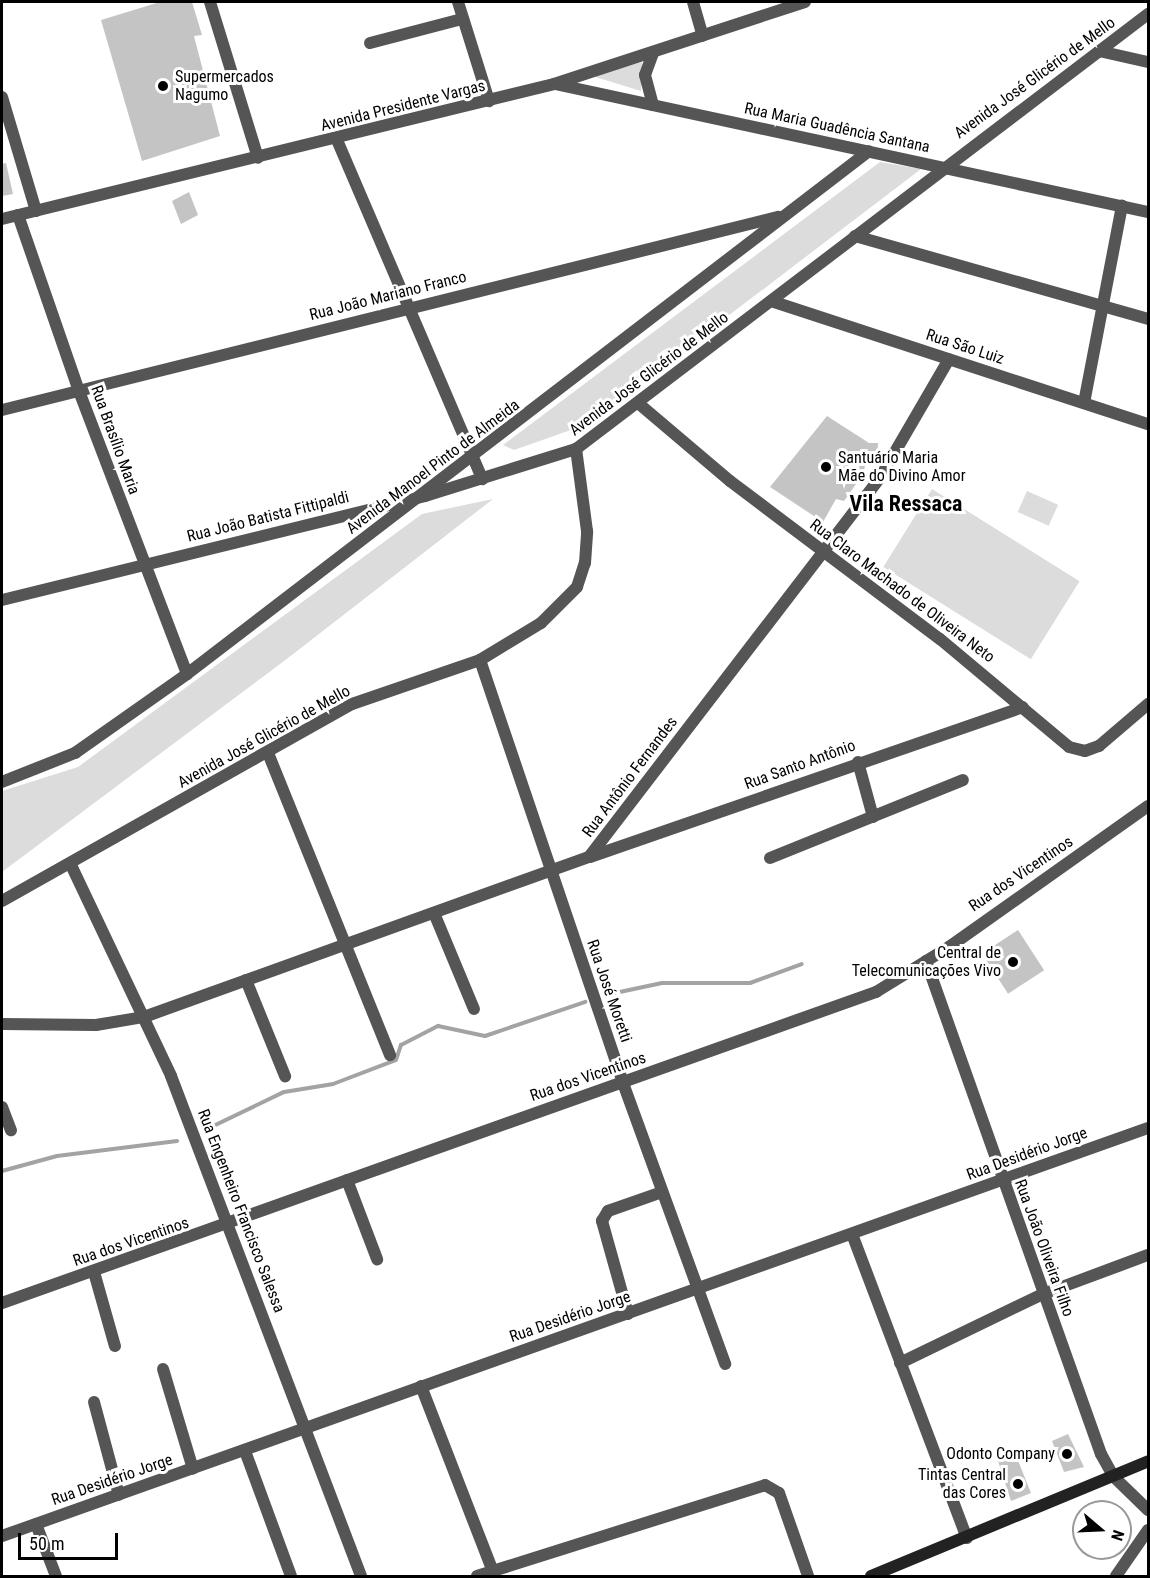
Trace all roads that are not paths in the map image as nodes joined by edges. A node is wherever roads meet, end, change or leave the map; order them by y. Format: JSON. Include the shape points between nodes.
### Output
{"nodes":[{"id":1,"x":210,"y":2,"type":"edge"},
{"id":2,"x":458,"y":2,"type":"edge"},
{"id":3,"x":693,"y":2,"type":"edge"},
{"id":4,"x":806,"y":2,"type":"edge"},
{"id":5,"x":1149,"y":14,"type":"edge"},
{"id":6,"x":462,"y":19,"type":"junction"},
{"id":7,"x":703,"y":36,"type":"junction"},
{"id":8,"x":370,"y":43,"type":"dead end"},
{"id":9,"x":1099,"y":51,"type":"junction"},
{"id":10,"x":653,"y":53,"type":"junction"},
{"id":11,"x":1149,"y":62,"type":"edge"},
{"id":12,"x":554,"y":84,"type":"junction"},
{"id":13,"x":2,"y":97,"type":"edge"},
{"id":14,"x":489,"y":101,"type":"junction"},
{"id":15,"x":652,"y":105,"type":"junction"},
{"id":16,"x":337,"y":140,"type":"junction"},
{"id":17,"x":869,"y":152,"type":"junction"},
{"id":18,"x":258,"y":158,"type":"junction"},
{"id":19,"x":942,"y":167,"type":"junction"},
{"id":20,"x":1122,"y":206,"type":"junction"},
{"id":21,"x":36,"y":211,"type":"junction"},
{"id":22,"x":1149,"y":212,"type":"edge"},
{"id":23,"x":18,"y":215,"type":"junction"},
{"id":24,"x":782,"y":216,"type":"junction"},
{"id":25,"x":2,"y":219,"type":"edge"},
{"id":26,"x":855,"y":236,"type":"junction"},
{"id":27,"x":771,"y":302,"type":"junction"},
{"id":28,"x":1102,"y":306,"type":"junction"},
{"id":29,"x":408,"y":308,"type":"junction"},
{"id":30,"x":1149,"y":319,"type":"edge"},
{"id":31,"x":949,"y":359,"type":"junction"},
{"id":32,"x":79,"y":391,"type":"junction"},
{"id":33,"x":638,"y":403,"type":"junction"},
{"id":34,"x":1084,"y":404,"type":"junction"},
{"id":35,"x":2,"y":410,"type":"edge"},
{"id":36,"x":1149,"y":424,"type":"edge"},
{"id":37,"x":576,"y":449,"type":"junction"},
{"id":38,"x":473,"y":458,"type":"junction"},
{"id":39,"x":482,"y":479,"type":"junction"},
{"id":40,"x":425,"y":496,"type":"junction"},
{"id":41,"x":824,"y":552,"type":"junction"},
{"id":42,"x":143,"y":565,"type":"junction"},
{"id":43,"x":2,"y":600,"type":"edge"},
{"id":44,"x":480,"y":660,"type":"junction"},
{"id":45,"x":187,"y":674,"type":"junction"},
{"id":46,"x":1149,"y":704,"type":"edge"},
{"id":47,"x":1023,"y":707,"type":"junction"},
{"id":48,"x":268,"y":753,"type":"junction"},
{"id":49,"x":858,"y":762,"type":"junction"},
{"id":50,"x":963,"y":780,"type":"dead end"},
{"id":51,"x":2,"y":782,"type":"edge"},
{"id":52,"x":1147,"y":807,"type":"edge"},
{"id":53,"x":873,"y":817,"type":"junction"},
{"id":54,"x":589,"y":857,"type":"junction"},
{"id":55,"x":770,"y":858,"type":"dead end"},
{"id":56,"x":71,"y":865,"type":"junction"},
{"id":57,"x":551,"y":872,"type":"junction"},
{"id":58,"x":2,"y":901,"type":"edge"},
{"id":59,"x":434,"y":913,"type":"junction"},
{"id":60,"x":343,"y":947,"type":"junction"},
{"id":61,"x":926,"y":961,"type":"junction"},
{"id":62,"x":246,"y":980,"type":"junction"},
{"id":63,"x":474,"y":1009,"type":"dead end"},
{"id":64,"x":144,"y":1017,"type":"junction"},
{"id":65,"x":2,"y":1024,"type":"edge"},
{"id":66,"x":390,"y":1055,"type":"dead end"},
{"id":67,"x":285,"y":1076,"type":"dead end"},
{"id":68,"x":623,"y":1083,"type":"junction"},
{"id":69,"x":2,"y":1107,"type":"edge"},
{"id":70,"x":1149,"y":1128,"type":"edge"},
{"id":71,"x":11,"y":1130,"type":"dead end"},
{"id":72,"x":347,"y":1180,"type":"junction"},
{"id":73,"x":1002,"y":1180,"type":"junction"},
{"id":74,"x":662,"y":1192,"type":"junction"},
{"id":75,"x":229,"y":1225,"type":"junction"},
{"id":76,"x":852,"y":1234,"type":"junction"},
{"id":77,"x":1149,"y":1255,"type":"edge"},
{"id":78,"x":377,"y":1259,"type":"dead end"},
{"id":79,"x":94,"y":1272,"type":"junction"},
{"id":80,"x":698,"y":1288,"type":"junction"},
{"id":81,"x":1043,"y":1294,"type":"junction"},
{"id":82,"x":2,"y":1303,"type":"edge"},
{"id":83,"x":628,"y":1314,"type":"junction"},
{"id":84,"x":115,"y":1346,"type":"dead end"},
{"id":85,"x":900,"y":1363,"type":"junction"},
{"id":86,"x":725,"y":1364,"type":"dead end"},
{"id":87,"x":163,"y":1369,"type":"dead end"},
{"id":88,"x":421,"y":1386,"type":"junction"},
{"id":89,"x":94,"y":1402,"type":"dead end"},
{"id":90,"x":307,"y":1428,"type":"junction"},
{"id":91,"x":245,"y":1451,"type":"junction"},
{"id":92,"x":1149,"y":1461,"type":"edge"},
{"id":93,"x":193,"y":1469,"type":"junction"},
{"id":94,"x":1113,"y":1476,"type":"junction"},
{"id":95,"x":118,"y":1495,"type":"junction"},
{"id":96,"x":1149,"y":1510,"type":"edge"},
{"id":97,"x":36,"y":1524,"type":"junction"},
{"id":98,"x":1149,"y":1530,"type":"edge"},
{"id":99,"x":2,"y":1536,"type":"edge"},
{"id":100,"x":967,"y":1538,"type":"junction"},
{"id":101,"x":493,"y":1572,"type":"junction"},
{"id":102,"x":56,"y":1576,"type":"edge"},
{"id":103,"x":291,"y":1576,"type":"edge"},
{"id":104,"x":361,"y":1576,"type":"edge"},
{"id":105,"x":477,"y":1576,"type":"edge"},
{"id":106,"x":808,"y":1576,"type":"edge"},
{"id":107,"x":870,"y":1576,"type":"edge"},
{"id":108,"x":1116,"y":1576,"type":"edge"}],
"edges":[{"from":1,"to":18,"type":"street"},
{"from":2,"to":6,"type":"street"},
{"from":3,"to":7,"type":"street"},
{"from":4,"to":7,"type":"street","name":"Avenida Presidente Vargas"},
{"from":5,"to":9,"type":"street","name":"Avenida José Glicério de Mello"},
{"from":6,"to":8,"type":"street"},
{"from":6,"to":14,"type":"street"},
{"from":7,"to":10,"type":"street","name":"Avenida Presidente Vargas"},
{"from":9,"to":11,"type":"street"},
{"from":9,"to":19,"type":"street","name":"Avenida José Glicério de Mello"},
{"from":10,"to":12,"type":"street","name":"Avenida Presidente Vargas"},
{"from":10,"to":15,"type":"street","via":[[645,75]]},
{"from":12,"to":14,"type":"street","name":"Avenida Presidente Vargas"},
{"from":12,"to":15,"type":"street","name":"Rua Maria Guadência Santana"},
{"from":13,"to":21,"type":"street"},
{"from":14,"to":16,"type":"street","name":"Avenida Presidente Vargas"},
{"from":15,"to":17,"type":"street","name":"Rua Maria Guadência Santana"},
{"from":16,"to":18,"type":"street","name":"Avenida Presidente Vargas"},
{"from":16,"to":29,"type":"street"},
{"from":17,"to":19,"type":"street","name":"Rua Maria Guadência Santana"},
{"from":17,"to":24,"type":"street","name":"Avenida Manoel Pinto de Almeida"},
{"from":18,"to":21,"type":"street","name":"Avenida Presidente Vargas"},
{"from":19,"to":20,"type":"street","name":"Rua Maria Guadência Santana"},
{"from":19,"to":26,"type":"street","name":"Avenida José Glicério de Mello"},
{"from":20,"to":22,"type":"street","name":"Rua Maria Guadência Santana"},
{"from":20,"to":28,"type":"street"},
{"from":21,"to":23,"type":"street","name":"Avenida Presidente Vargas"},
{"from":23,"to":25,"type":"street","name":"Avenida Presidente Vargas"},
{"from":23,"to":32,"type":"street","name":"Rua Brasílio Maria"},
{"from":24,"to":29,"type":"street","name":"Rua João Mariano Franco"},
{"from":24,"to":38,"type":"street","name":"Avenida Manoel Pinto de Almeida"},
{"from":26,"to":27,"type":"street","name":"Avenida José Glicério de Mello"},
{"from":26,"to":28,"type":"street"},
{"from":27,"to":31,"type":"street","name":"Rua São Luiz"},
{"from":27,"to":33,"type":"street","name":"Avenida José Glicério de Mello"},
{"from":28,"to":30,"type":"street"},
{"from":28,"to":34,"type":"street"},
{"from":29,"to":32,"type":"street","name":"Rua João Mariano Franco"},
{"from":29,"to":38,"type":"street"},
{"from":31,"to":34,"type":"street","name":"Rua São Luiz"},
{"from":31,"to":41,"type":"street","name":"Rua Antônio Fernandes","via":[[891,461]]},
{"from":32,"to":35,"type":"street","name":"Rua João Mariano Franco"},
{"from":32,"to":42,"type":"street","name":"Rua Brasílio Maria"},
{"from":33,"to":37,"type":"street","name":"Avenida José Glicério de Mello"},
{"from":33,"to":41,"type":"street","name":"Rua Claro Machado de Oliveira Neto","via":[[730,481]]},
{"from":34,"to":36,"type":"street","name":"Rua São Luiz"},
{"from":37,"to":39,"type":"street","name":"Rua João Batista Fittipaldi"},
{"from":37,"to":44,"type":"street","name":"Avenida José Glicério de Mello","via":[[587,531],[585,563],[576,587],[541,623]]},
{"from":38,"to":39,"type":"street"},
{"from":38,"to":40,"type":"street","name":"Avenida Manoel Pinto de Almeida"},
{"from":39,"to":40,"type":"street","name":"Rua João Batista Fittipaldi"},
{"from":40,"to":42,"type":"street","name":"Rua João Batista Fittipaldi"},
{"from":40,"to":45,"type":"street","name":"Avenida Manoel Pinto de Almeida"},
{"from":41,"to":47,"type":"street","name":"Rua Claro Machado de Oliveira Neto"},
{"from":41,"to":54,"type":"street","name":"Rua Antônio Fernandes"},
{"from":42,"to":43,"type":"street","name":"Rua João Batista Fittipaldi"},
{"from":42,"to":45,"type":"street","name":"Rua Brasílio Maria"},
{"from":44,"to":48,"type":"street","name":"Avenida José Glicério de Mello","via":[[352,704]]},
{"from":44,"to":57,"type":"street","name":"Rua José Moretti"},
{"from":45,"to":51,"type":"street","name":"Avenida Manoel Pinto de Almeida","via":[[75,753]]},
{"from":46,"to":47,"type":"street","name":"Rua Claro Machado de Oliveira Neto","via":[[1099,746],[1086,751],[1069,747]]},
{"from":47,"to":49,"type":"street","name":"Rua Santo Antônio"},
{"from":48,"to":56,"type":"street","name":"Avenida José Glicério de Mello"},
{"from":48,"to":60,"type":"street"},
{"from":49,"to":53,"type":"street"},
{"from":49,"to":54,"type":"street","name":"Rua Santo Antônio"},
{"from":50,"to":53,"type":"street"},
{"from":52,"to":61,"type":"street","name":"Rua dos Vicentinos"},
{"from":53,"to":55,"type":"street"},
{"from":54,"to":57,"type":"street","name":"Rua Antônio Fernandes"},
{"from":56,"to":58,"type":"street","name":"Avenida José Glicério de Mello"},
{"from":56,"to":64,"type":"street","name":"Rua Engenheiro Francisco Salessa"},
{"from":57,"to":59,"type":"street","name":"Rua Antônio Fernandes"},
{"from":57,"to":68,"type":"street","name":"Rua José Moretti"},
{"from":59,"to":60,"type":"street","name":"Rua Antônio Fernandes"},
{"from":59,"to":63,"type":"street"},
{"from":60,"to":62,"type":"street","name":"Rua Antônio Fernandes"},
{"from":60,"to":66,"type":"street"},
{"from":61,"to":68,"type":"street","name":"Rua dos Vicentinos","via":[[876,992]]},
{"from":61,"to":73,"type":"street","name":"Rua João Oliveira Filho"},
{"from":62,"to":64,"type":"street","name":"Rua Antônio Fernandes"},
{"from":62,"to":67,"type":"street"},
{"from":64,"to":65,"type":"street","name":"Rua Antônio Fernandes","via":[[96,1024]]},
{"from":64,"to":75,"type":"street","name":"Rua Engenheiro Francisco Salessa"},
{"from":68,"to":72,"type":"street","name":"Rua dos Vicentinos"},
{"from":68,"to":74,"type":"street","name":"Rua José Moretti"},
{"from":69,"to":71,"type":"street"},
{"from":70,"to":73,"type":"street","name":"Rua Desidério Jorge"},
{"from":72,"to":75,"type":"street","name":"Rua dos Vicentinos"},
{"from":72,"to":78,"type":"street"},
{"from":73,"to":76,"type":"street","name":"Rua Desidério Jorge"},
{"from":73,"to":81,"type":"street","name":"Rua João Oliveira Filho"},
{"from":74,"to":80,"type":"street","name":"Rua José Moretti"},
{"from":74,"to":83,"type":"street","via":[[608,1211],[602,1221]]},
{"from":75,"to":79,"type":"street","name":"Rua dos Vicentinos"},
{"from":75,"to":90,"type":"street","name":"Rua Engenheiro Francisco Salessa"},
{"from":76,"to":80,"type":"street","name":"Rua Desidério Jorge"},
{"from":76,"to":85,"type":"street"},
{"from":77,"to":81,"type":"street"},
{"from":79,"to":82,"type":"street","name":"Rua dos Vicentinos"},
{"from":79,"to":84,"type":"street"},
{"from":80,"to":83,"type":"street","name":"Rua Desidério Jorge"},
{"from":80,"to":86,"type":"street","name":"Rua José Moretti"},
{"from":81,"to":85,"type":"street"},
{"from":81,"to":94,"type":"street","name":"Rua João Oliveira Filho"},
{"from":83,"to":88,"type":"street","name":"Rua Desidério Jorge"},
{"from":85,"to":100,"type":"street"},
{"from":87,"to":93,"type":"street"},
{"from":88,"to":90,"type":"street","name":"Rua Desidério Jorge"},
{"from":88,"to":101,"type":"street"},
{"from":89,"to":95,"type":"street"},
{"from":90,"to":91,"type":"street","name":"Rua Desidério Jorge"},
{"from":90,"to":104,"type":"street","name":"Rua Engenheiro Francisco Salessa"},
{"from":91,"to":93,"type":"street","name":"Rua Desidério Jorge"},
{"from":91,"to":103,"type":"street"},
{"from":92,"to":94,"type":"main road"},
{"from":93,"to":95,"type":"street","name":"Rua Desidério Jorge"},
{"from":94,"to":96,"type":"street"},
{"from":94,"to":100,"type":"main road"},
{"from":95,"to":97,"type":"street","name":"Rua Desidério Jorge"},
{"from":97,"to":99,"type":"street","name":"Rua Desidério Jorge"},
{"from":97,"to":102,"type":"street"},
{"from":98,"to":108,"type":"street"},
{"from":100,"to":107,"type":"main road"},
{"from":101,"to":105,"type":"street"},
{"from":101,"to":106,"type":"street","via":[[770,1485],[779,1493]]}]}
